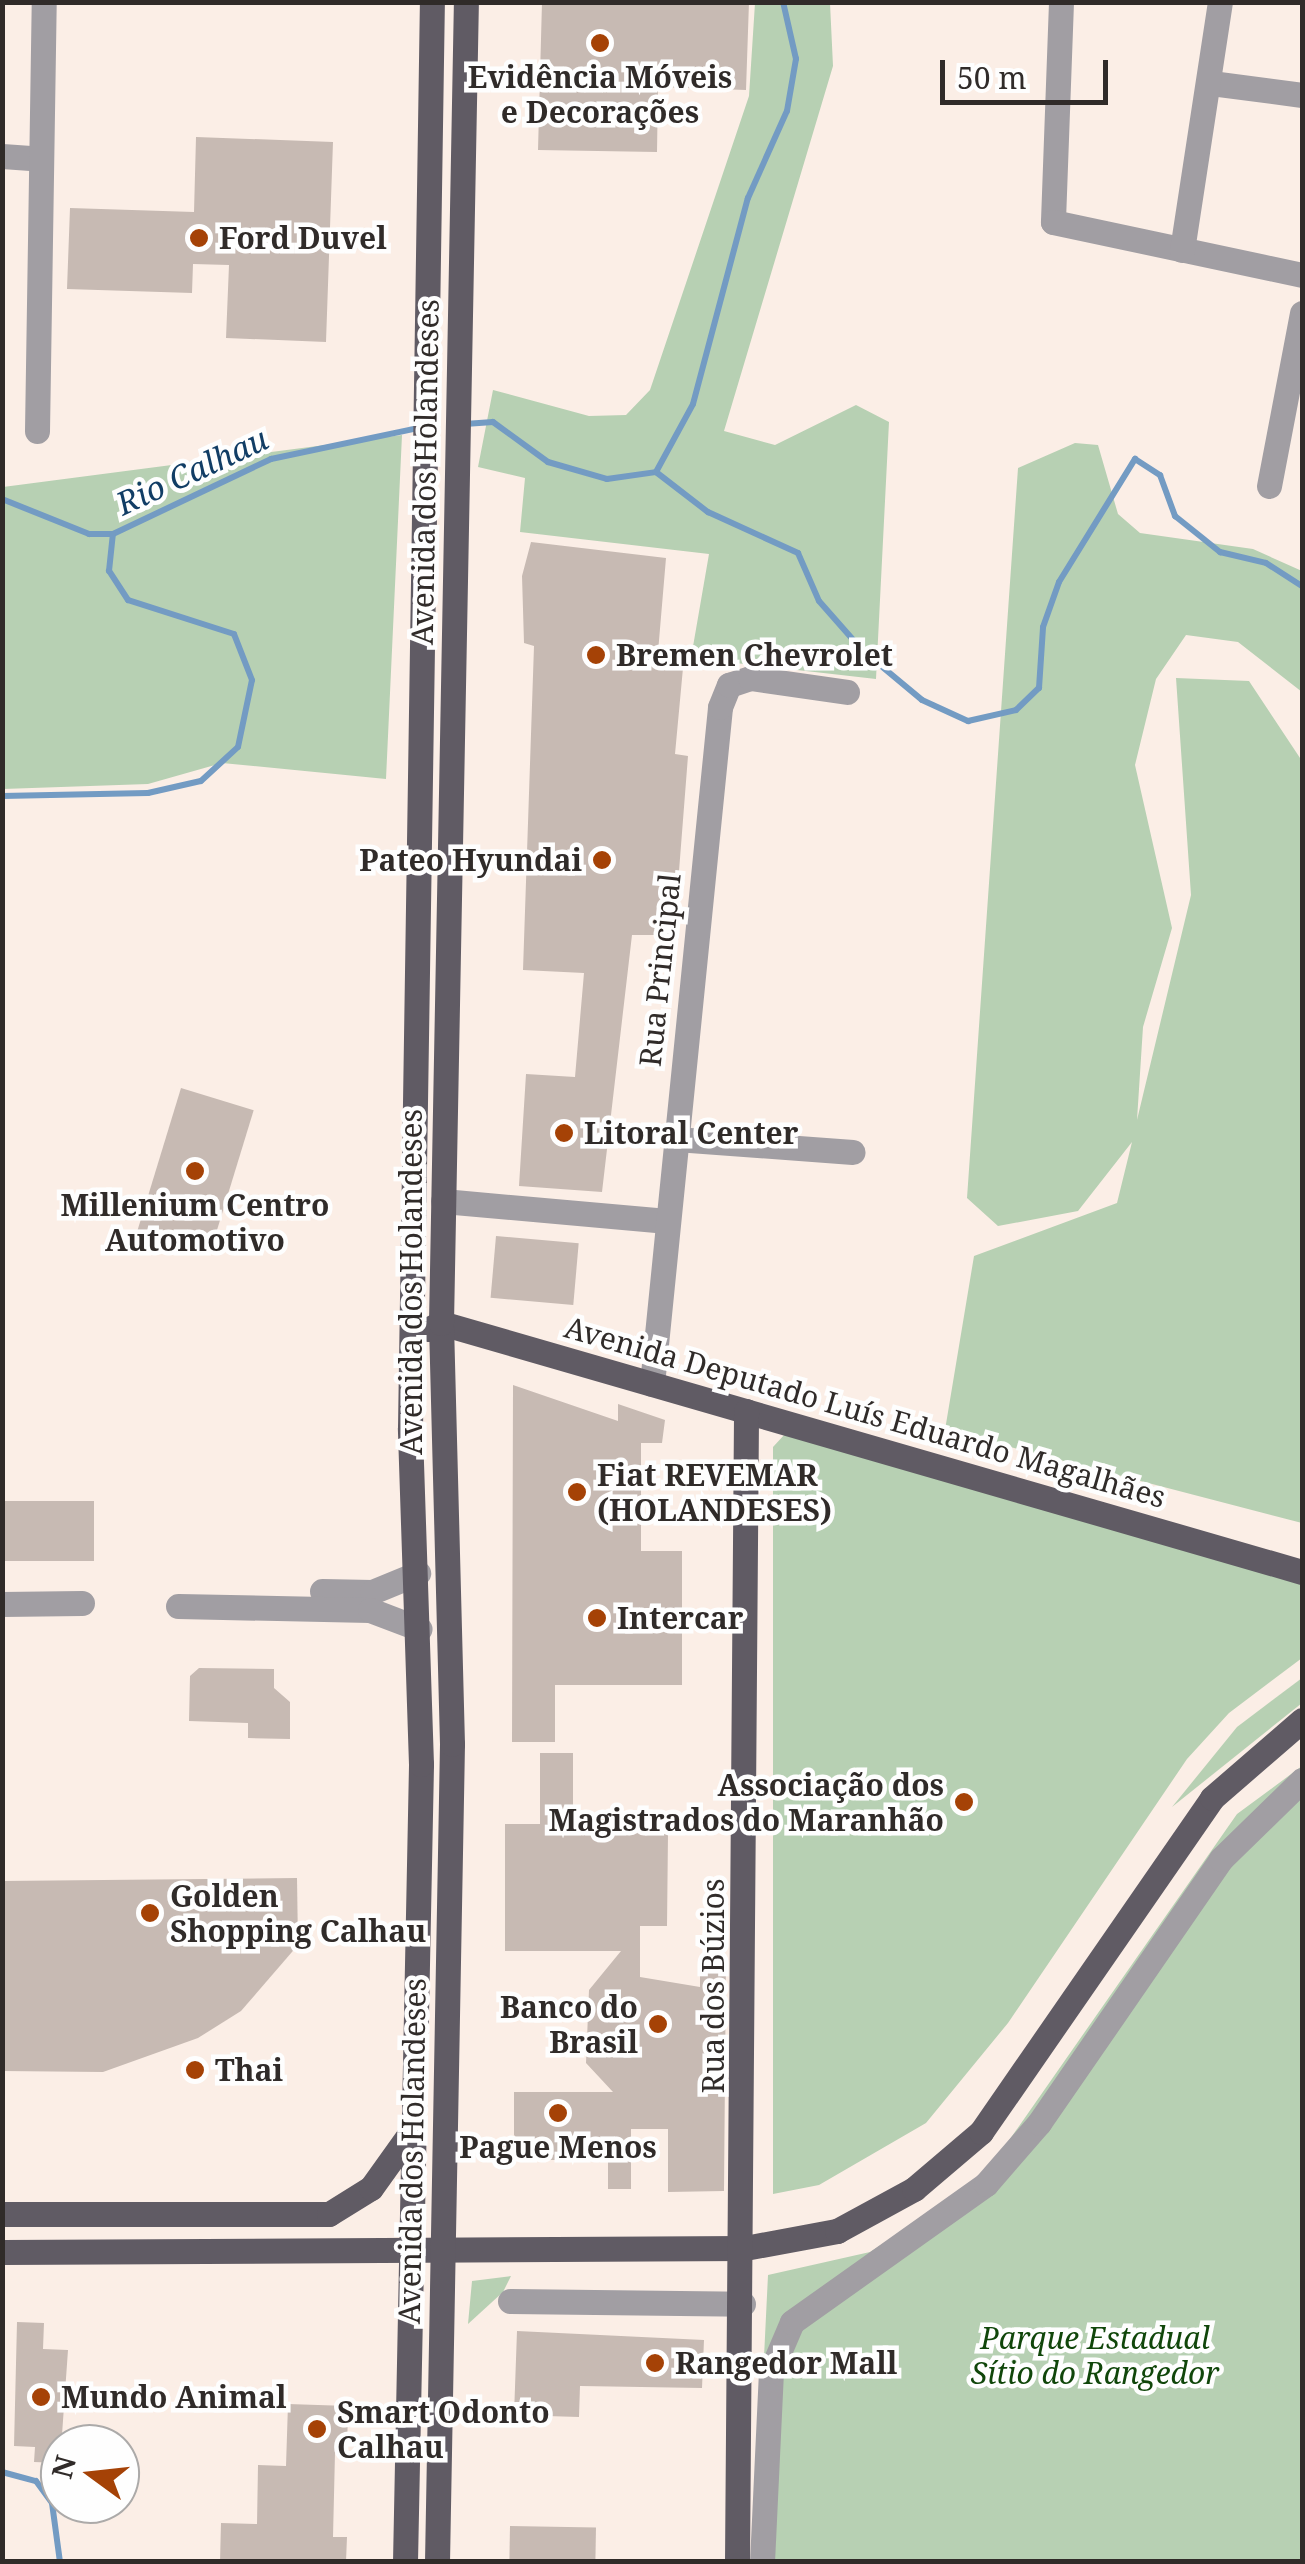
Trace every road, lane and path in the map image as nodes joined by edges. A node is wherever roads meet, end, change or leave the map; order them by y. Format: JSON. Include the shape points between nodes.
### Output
{"nodes":[{"id":1,"x":44,"y":2,"type":"edge"},
{"id":2,"x":432,"y":2,"type":"edge"},
{"id":3,"x":466,"y":2,"type":"edge"},
{"id":4,"x":1061,"y":2,"type":"edge"},
{"id":5,"x":1220,"y":2,"type":"edge"},
{"id":6,"x":1211,"y":83,"type":"junction"},
{"id":7,"x":1302,"y":95,"type":"edge"},
{"id":8,"x":2,"y":156,"type":"edge"},
{"id":9,"x":41,"y":158,"type":"junction"},
{"id":10,"x":1182,"y":250,"type":"junction"},
{"id":11,"x":1302,"y":274,"type":"edge"},
{"id":12,"x":1302,"y":314,"type":"edge"},
{"id":13,"x":37,"y":431,"type":"dead end"},
{"id":14,"x":1269,"y":486,"type":"dead end"},
{"id":15,"x":847,"y":692,"type":"dead end"},
{"id":16,"x":676,"y":1139,"type":"junction"},
{"id":17,"x":852,"y":1152,"type":"dead end"},
{"id":18,"x":443,"y":1200,"type":"junction"},
{"id":19,"x":666,"y":1221,"type":"junction"},
{"id":20,"x":440,"y":1323,"type":"junction"},
{"id":21,"x":412,"y":1337,"type":"junction"},
{"id":22,"x":652,"y":1384,"type":"junction"},
{"id":23,"x":746,"y":1411,"type":"junction"},
{"id":24,"x":1302,"y":1572,"type":"edge"},
{"id":25,"x":418,"y":1574,"type":"junction"},
{"id":26,"x":82,"y":1603,"type":"dead end"},
{"id":27,"x":2,"y":1604,"type":"edge"},
{"id":28,"x":420,"y":1629,"type":"junction"},
{"id":29,"x":1302,"y":1720,"type":"edge"},
{"id":30,"x":1302,"y":1780,"type":"edge"},
{"id":31,"x":414,"y":2128,"type":"junction"},
{"id":32,"x":2,"y":2214,"type":"edge"},
{"id":33,"x":745,"y":2248,"type":"junction"},
{"id":34,"x":2,"y":2252,"type":"edge"},
{"id":35,"x":442,"y":2254,"type":"junction"},
{"id":36,"x":411,"y":2255,"type":"junction"},
{"id":37,"x":510,"y":2301,"type":"dead end"},
{"id":38,"x":743,"y":2304,"type":"junction"},
{"id":39,"x":405,"y":2562,"type":"edge"},
{"id":40,"x":437,"y":2562,"type":"edge"},
{"id":41,"x":737,"y":2562,"type":"edge"},
{"id":42,"x":762,"y":2562,"type":"edge"}],
"edges":[{"from":1,"to":9,"type":"street"},
{"from":2,"to":21,"type":"main road","name":"Avenida dos Holandeses"},
{"from":3,"to":18,"type":"main road","name":"Avenida dos Holandeses"},
{"from":4,"to":10,"type":"street","via":[[1052,222],[1074,233]]},
{"from":5,"to":6,"type":"street"},
{"from":6,"to":7,"type":"street"},
{"from":6,"to":10,"type":"street"},
{"from":8,"to":9,"type":"street"},
{"from":9,"to":13,"type":"street"},
{"from":10,"to":11,"type":"street"},
{"from":12,"to":14,"type":"street"},
{"from":15,"to":16,"type":"street","name":"Rua Principal","via":[[750,678],[724,694]]},
{"from":16,"to":17,"type":"street"},
{"from":16,"to":19,"type":"street","name":"Rua Principal"},
{"from":18,"to":19,"type":"street"},
{"from":18,"to":20,"type":"main road","name":"Avenida dos Holandeses"},
{"from":19,"to":22,"type":"street","name":"Rua Principal"},
{"from":20,"to":21,"type":"main road"},
{"from":20,"to":22,"type":"main road","name":"Avenida Deputado Luís Eduardo Magalhães"},
{"from":20,"to":35,"type":"main road","name":"Avenida dos Holandeses","via":[[452,1744]]},
{"from":21,"to":25,"type":"main road","name":"Avenida dos Holandeses"},
{"from":22,"to":23,"type":"main road","name":"Avenida Deputado Luís Eduardo Magalhães"},
{"from":23,"to":24,"type":"main road","name":"Avenida Deputado Luís Eduardo Magalhães"},
{"from":23,"to":33,"type":"main road","name":"Rua dos Búzios"},
{"from":25,"to":28,"type":"main road","name":"Avenida dos Holandeses"},
{"from":25,"to":28,"type":"street","via":[[372,1592],[178,1598],[364,1610]]},
{"from":26,"to":27,"type":"street"},
{"from":28,"to":31,"type":"main road","name":"Avenida dos Holandeses"},
{"from":29,"to":33,"type":"main road","via":[[1212,1798],[961,2151],[862,2220]]},
{"from":30,"to":42,"type":"street","via":[[1221,1859],[1040,2123],[986,2184],[792,2322],[771,2372]]},
{"from":31,"to":32,"type":"main road","via":[[371,2188],[328,2214]]},
{"from":31,"to":36,"type":"main road","name":"Avenida dos Holandeses"},
{"from":33,"to":35,"type":"main road"},
{"from":33,"to":38,"type":"main road","name":"Rua dos Búzios"},
{"from":34,"to":36,"type":"main road"},
{"from":35,"to":36,"type":"main road"},
{"from":35,"to":40,"type":"main road","name":"Avenida dos Holandeses"},
{"from":36,"to":39,"type":"main road","name":"Avenida dos Holandeses"},
{"from":37,"to":38,"type":"street"},
{"from":38,"to":41,"type":"main road","name":"Rua dos Búzios"}]}
